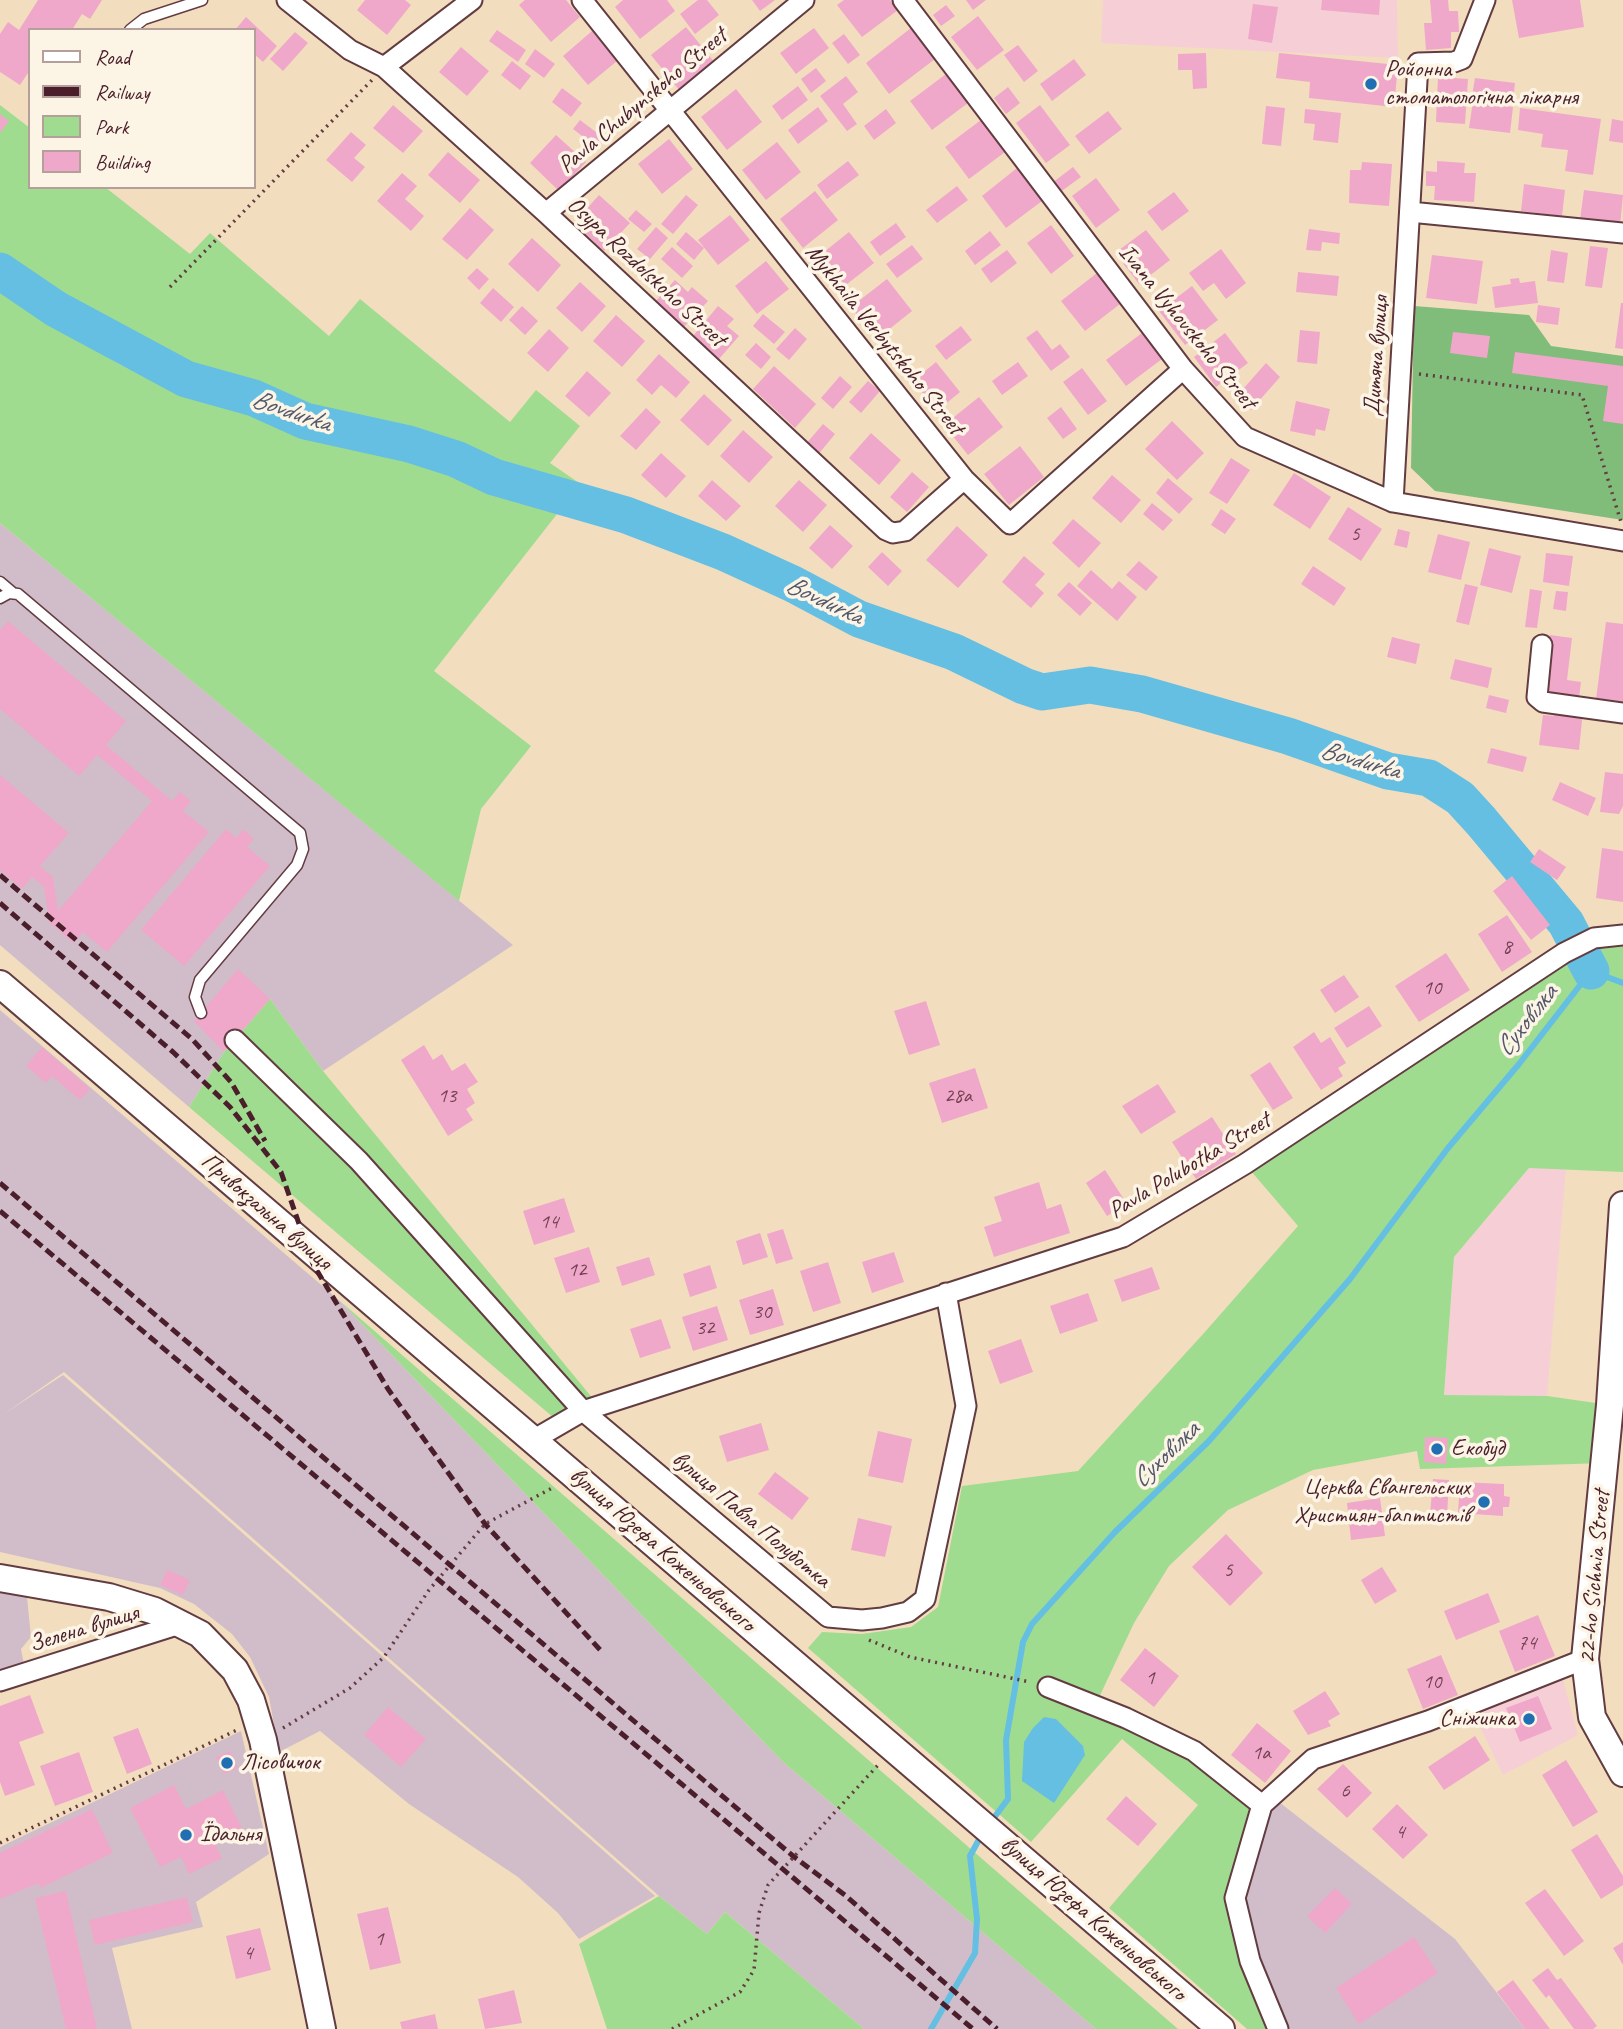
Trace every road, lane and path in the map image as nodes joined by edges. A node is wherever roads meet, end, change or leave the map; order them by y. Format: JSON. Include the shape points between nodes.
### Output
{"nodes":[{"id":1,"x":202,"y":0,"type":"edge"},
{"id":2,"x":287,"y":0,"type":"edge"},
{"id":3,"x":472,"y":0,"type":"edge"},
{"id":4,"x":582,"y":0,"type":"edge"},
{"id":5,"x":804,"y":0,"type":"edge"},
{"id":6,"x":903,"y":0,"type":"edge"},
{"id":7,"x":1485,"y":0,"type":"edge"},
{"id":8,"x":133,"y":28,"type":"edge"},
{"id":9,"x":384,"y":67,"type":"junction"},
{"id":10,"x":669,"y":109,"type":"junction"},
{"id":11,"x":1410,"y":212,"type":"junction"},
{"id":12,"x":546,"y":213,"type":"junction"},
{"id":13,"x":1623,"y":233,"type":"edge"},
{"id":14,"x":170,"y":287,"type":"dead end"},
{"id":15,"x":1183,"y":369,"type":"junction"},
{"id":16,"x":1400,"y":372,"type":"junction"},
{"id":17,"x":964,"y":479,"type":"junction"},
{"id":18,"x":1393,"y":502,"type":"junction"},
{"id":19,"x":1623,"y":527,"type":"edge"},
{"id":20,"x":1623,"y":541,"type":"edge"},
{"id":21,"x":0,"y":582,"type":"edge"},
{"id":22,"x":13,"y":593,"type":"junction"},
{"id":23,"x":0,"y":598,"type":"edge"},
{"id":24,"x":1542,"y":645,"type":"dead end"},
{"id":25,"x":1623,"y":713,"type":"edge"},
{"id":26,"x":1623,"y":935,"type":"edge"},
{"id":27,"x":0,"y":984,"type":"edge"},
{"id":28,"x":201,"y":1013,"type":"dead end"},
{"id":29,"x":235,"y":1040,"type":"dead end"},
{"id":30,"x":1623,"y":1205,"type":"edge"},
{"id":31,"x":946,"y":1293,"type":"junction"},
{"id":32,"x":1618,"y":1368,"type":"edge"},
{"id":33,"x":583,"y":1411,"type":"junction"},
{"id":34,"x":533,"y":1440,"type":"junction"},
{"id":35,"x":574,"y":1475,"type":"junction"},
{"id":36,"x":0,"y":1578,"type":"edge"},
{"id":37,"x":183,"y":1623,"type":"junction"},
{"id":38,"x":859,"y":1634,"type":"dead end"},
{"id":39,"x":1585,"y":1659,"type":"junction"},
{"id":40,"x":1022,"y":1680,"type":"dead end"},
{"id":41,"x":0,"y":1681,"type":"edge"},
{"id":42,"x":1048,"y":1687,"type":"dead end"},
{"id":43,"x":260,"y":1730,"type":"junction"},
{"id":44,"x":893,"y":1748,"type":"junction"},
{"id":45,"x":1623,"y":1773,"type":"edge"},
{"id":46,"x":1262,"y":1805,"type":"junction"},
{"id":47,"x":0,"y":1843,"type":"edge"},
{"id":48,"x":322,"y":2029,"type":"edge"},
{"id":49,"x":672,"y":2029,"type":"edge"},
{"id":50,"x":1221,"y":2029,"type":"edge"},
{"id":51,"x":1278,"y":2029,"type":"edge"}],
"edges":[{"from":1,"to":8,"type":"lane","via":[[144,19]]},
{"from":2,"to":9,"type":"street","name":"Osypa Rozdolskoho Street","via":[[350,50]]},
{"from":3,"to":9,"type":"street"},
{"from":4,"to":10,"type":"street","name":"Mykhaila Verbytskoho Street"},
{"from":5,"to":10,"type":"street","name":"Pavla Chubynskoho Street"},
{"from":6,"to":15,"type":"street","name":"Ivana Vyhovskoho Street"},
{"from":7,"to":11,"type":"street","name":"Дитяча вулиця","via":[[1462,59],[1418,63]]},
{"from":9,"to":12,"type":"street","name":"Osypa Rozdolskoho Street"},
{"from":9,"to":14,"type":"path"},
{"from":10,"to":12,"type":"street","name":"Pavla Chubynskoho Street"},
{"from":10,"to":17,"type":"street","name":"Mykhaila Verbytskoho Street"},
{"from":11,"to":13,"type":"street"},
{"from":11,"to":16,"type":"street","name":"Дитяча вулиця"},
{"from":12,"to":17,"type":"street","name":"Osypa Rozdolskoho Street","via":[[886,530],[905,531]]},
{"from":15,"to":17,"type":"street","name":"Mykhaila Verbytskoho Street","via":[[1010,524]]},
{"from":15,"to":18,"type":"street","name":"Ivana Vyhovskoho Street","via":[[1245,437]]},
{"from":16,"to":18,"type":"street","name":"Дитяча вулиця"},
{"from":16,"to":19,"type":"path","via":[[1582,395]]},
{"from":18,"to":20,"type":"street","name":"Ivana Vyhovskoho Street"},
{"from":21,"to":22,"type":"lane"},
{"from":22,"to":23,"type":"lane"},
{"from":22,"to":28,"type":"lane","via":[[300,833],[303,849],[297,865],[200,980],[195,997]]},
{"from":24,"to":25,"type":"street","via":[[1537,697],[1543,702]]},
{"from":26,"to":31,"type":"street","name":"Pavla Polubotka Street","via":[[1594,938],[1571,950],[1245,1164],[1123,1237]]},
{"from":27,"to":34,"type":"main road","name":"Привокзальна вулиця"},
{"from":29,"to":33,"type":"street","via":[[359,1161]]},
{"from":30,"to":32,"type":"main road","name":"22-ho Sichnia Street"},
{"from":31,"to":33,"type":"street","name":"Pavla Polubotka Street"},
{"from":31,"to":33,"type":"street","name":"вулиця Павла Полуботка","via":[[966,1406],[925,1599],[908,1612],[862,1620],[828,1617]]},
{"from":32,"to":39,"type":"main road","name":"22-ho Sichnia Street"},
{"from":33,"to":34,"type":"street"},
{"from":34,"to":35,"type":"main road","name":"вулиця Юзефа Коженьовського"},
{"from":35,"to":43,"type":"path","via":[[485,1524],[429,1590],[384,1657],[350,1688]]},
{"from":35,"to":44,"type":"main road","name":"вулиця Юзефа Коженьовського"},
{"from":36,"to":37,"type":"main road","via":[[109,1597]]},
{"from":37,"to":41,"type":"street","name":"Зелена вулиця"},
{"from":37,"to":43,"type":"main road","via":[[214,1646],[235,1670]]},
{"from":38,"to":40,"type":"path","via":[[910,1657]]},
{"from":39,"to":45,"type":"main road","name":"22-ho Sichnia Street","via":[[1592,1717]]},
{"from":39,"to":46,"type":"street","via":[[1428,1721],[1312,1759]]},
{"from":42,"to":46,"type":"street","via":[[1194,1751]]},
{"from":43,"to":47,"type":"path"},
{"from":43,"to":48,"type":"main road"},
{"from":44,"to":49,"type":"path","via":[[768,1885],[759,1913],[754,1970],[740,1992]]},
{"from":44,"to":50,"type":"main road","name":"вулиця Юзефа Коженьовського"},
{"from":46,"to":51,"type":"street","via":[[1235,1898],[1250,1961]]}]}
